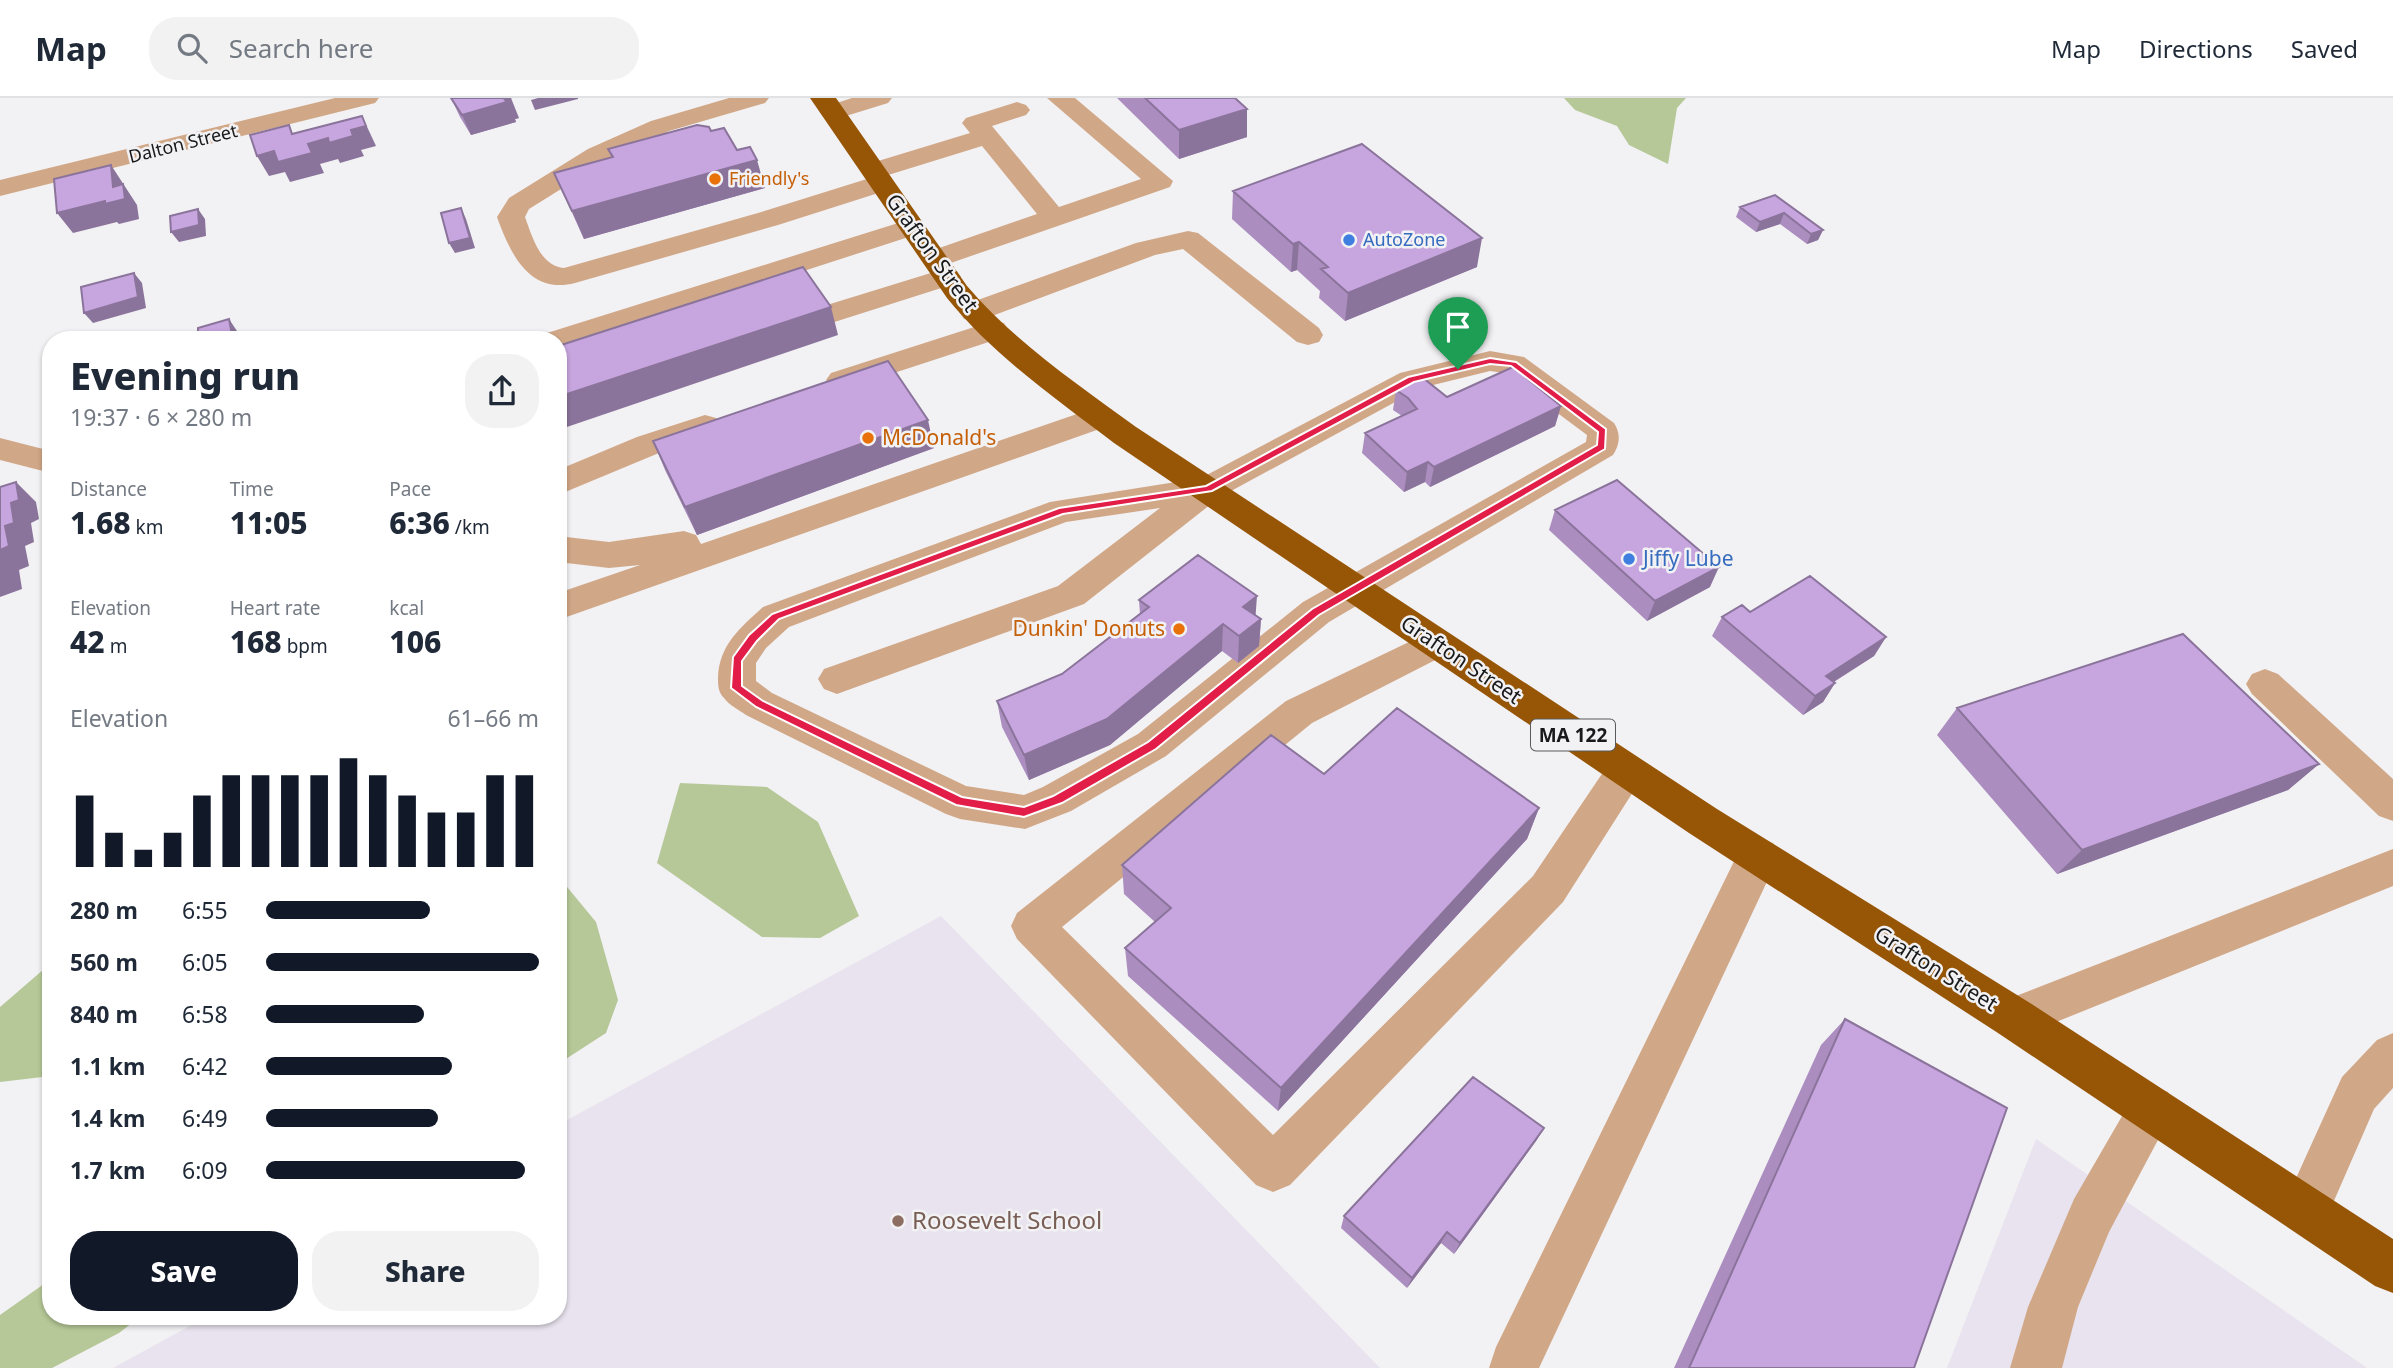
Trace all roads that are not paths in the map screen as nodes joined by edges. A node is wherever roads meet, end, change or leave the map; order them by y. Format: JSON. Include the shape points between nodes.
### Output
{"nodes":[{"id":1,"x":366,"y":98,"type":"edge"},
{"id":2,"x":756,"y":98,"type":"edge"},
{"id":3,"x":879,"y":98,"type":"edge"},
{"id":4,"x":1059,"y":98,"type":"edge"},
{"id":5,"x":1012,"y":104,"type":"edge"},
{"id":6,"x":828,"y":105,"type":"edge"},
{"id":7,"x":987,"y":136,"type":"junction"},
{"id":8,"x":877,"y":177,"type":"junction"},
{"id":9,"x":0,"y":188,"type":"edge"},
{"id":10,"x":1054,"y":218,"type":"junction"},
{"id":11,"x":911,"y":227,"type":"junction"},
{"id":12,"x":881,"y":267,"type":"junction"},
{"id":13,"x":941,"y":268,"type":"junction"},
{"id":14,"x":825,"y":316,"type":"edge"},
{"id":15,"x":983,"y":321,"type":"junction"},
{"id":16,"x":1308,"y":335,"type":"dead end"},
{"id":17,"x":567,"y":338,"type":"edge"},
{"id":18,"x":1458,"y":369,"type":"junction"},
{"id":19,"x":815,"y":389,"type":"edge"},
{"id":20,"x":739,"y":415,"type":"edge"},
{"id":21,"x":1100,"y":417,"type":"junction"},
{"id":22,"x":1326,"y":426,"type":"junction"},
{"id":23,"x":0,"y":449,"type":"edge"},
{"id":24,"x":42,"y":460,"type":"edge"},
{"id":25,"x":972,"y":464,"type":"junction"},
{"id":26,"x":567,"y":479,"type":"edge"},
{"id":27,"x":1208,"y":489,"type":"junction"},
{"id":28,"x":567,"y":550,"type":"edge"},
{"id":29,"x":625,"y":554,"type":"junction"},
{"id":30,"x":567,"y":573,"type":"edge"},
{"id":31,"x":1356,"y":589,"type":"junction"},
{"id":32,"x":567,"y":604,"type":"edge"},
{"id":33,"x":1436,"y":643,"type":"junction"},
{"id":34,"x":837,"y":679,"type":"dead end"},
{"id":35,"x":2265,"y":684,"type":"dead end"},
{"id":36,"x":1626,"y":770,"type":"junction"},
{"id":37,"x":2393,"y":804,"type":"edge"},
{"id":38,"x":1758,"y":856,"type":"junction"},
{"id":39,"x":2393,"y":867,"type":"edge"},
{"id":40,"x":2014,"y":1018,"type":"junction"},
{"id":41,"x":2393,"y":1055,"type":"edge"},
{"id":42,"x":2152,"y":1108,"type":"junction"},
{"id":43,"x":2306,"y":1209,"type":"junction"},
{"id":44,"x":2393,"y":1268,"type":"edge"},
{"id":45,"x":1514,"y":1364,"type":"dead end"},
{"id":46,"x":2036,"y":1368,"type":"edge"}],
"edges":[{"from":1,"to":9,"type":"street","name":"Dalton Street"},
{"from":2,"to":8,"type":"street","via":[[630,139],[519,204],[511,217],[522,245],[540,271],[552,278],[565,277],[768,219]]},
{"from":3,"to":6,"type":"street"},
{"from":4,"to":5,"type":"street"},
{"from":4,"to":10,"type":"street","via":[[1160,181]]},
{"from":5,"to":7,"type":"street","via":[[975,123]]},
{"from":6,"to":8,"type":"highway","name":"Grafton Street","number":"MA 122"},
{"from":7,"to":8,"type":"street"},
{"from":7,"to":10,"type":"street"},
{"from":8,"to":11,"type":"highway","name":"Grafton Street","number":"MA 122"},
{"from":10,"to":13,"type":"street"},
{"from":11,"to":12,"type":"street"},
{"from":11,"to":13,"type":"highway","name":"Grafton Street","number":"MA 122"},
{"from":12,"to":13,"type":"street"},
{"from":12,"to":14,"type":"street"},
{"from":12,"to":17,"type":"street"},
{"from":13,"to":15,"type":"highway","name":"Grafton Street","number":"MA 122"},
{"from":15,"to":16,"type":"street","via":[[1146,249],[1188,239]]},
{"from":15,"to":19,"type":"street"},
{"from":15,"to":21,"type":"highway","name":"Grafton Street","number":"MA 122"},
{"from":18,"to":22,"type":"street","via":[[1411,380]]},
{"from":18,"to":22,"type":"street","via":[[1417,412]]},
{"from":18,"to":31,"type":"street","via":[[1490,361],[1513,364],[1603,431],[1602,447]]},
{"from":20,"to":26,"type":"street","via":[[648,445]]},
{"from":21,"to":25,"type":"street"},
{"from":21,"to":27,"type":"highway","name":"Grafton Street","number":"MA 122"},
{"from":22,"to":27,"type":"street"},
{"from":23,"to":24,"type":"street"},
{"from":25,"to":29,"type":"street","via":[[918,461],[737,528],[668,548]]},
{"from":25,"to":32,"type":"street"},
{"from":27,"to":31,"type":"highway","name":"Grafton Street","number":"MA 122"},
{"from":27,"to":31,"type":"street","via":[[1062,511],[776,617],[737,660],[737,688],[760,704],[960,802],[1024,812],[1057,799],[1152,745],[1316,612]]},
{"from":27,"to":34,"type":"street","via":[[1071,595]]},
{"from":28,"to":29,"type":"street"},
{"from":29,"to":30,"type":"street"},
{"from":31,"to":33,"type":"highway","name":"Grafton Street","number":"MA 122"},
{"from":33,"to":36,"type":"highway","name":"Grafton Street","number":"MA 122"},
{"from":33,"to":36,"type":"street","via":[[1299,712],[1032,926],[1273,1168],[1548,889]]},
{"from":35,"to":37,"type":"street"},
{"from":36,"to":38,"type":"highway","name":"Grafton Street","number":"MA 122"},
{"from":38,"to":40,"type":"highway","name":"Grafton Street","number":"MA 122"},
{"from":38,"to":45,"type":"street"},
{"from":39,"to":40,"type":"street"},
{"from":40,"to":42,"type":"highway","name":"Grafton Street","number":"MA 122"},
{"from":41,"to":43,"type":"street","via":[[2358,1093]]},
{"from":42,"to":43,"type":"highway","name":"Grafton Street","number":"MA 122"},
{"from":42,"to":46,"type":"street","via":[[2091,1216],[2053,1307]]},
{"from":43,"to":44,"type":"highway","name":"Grafton Street","number":"MA 122"}]}
